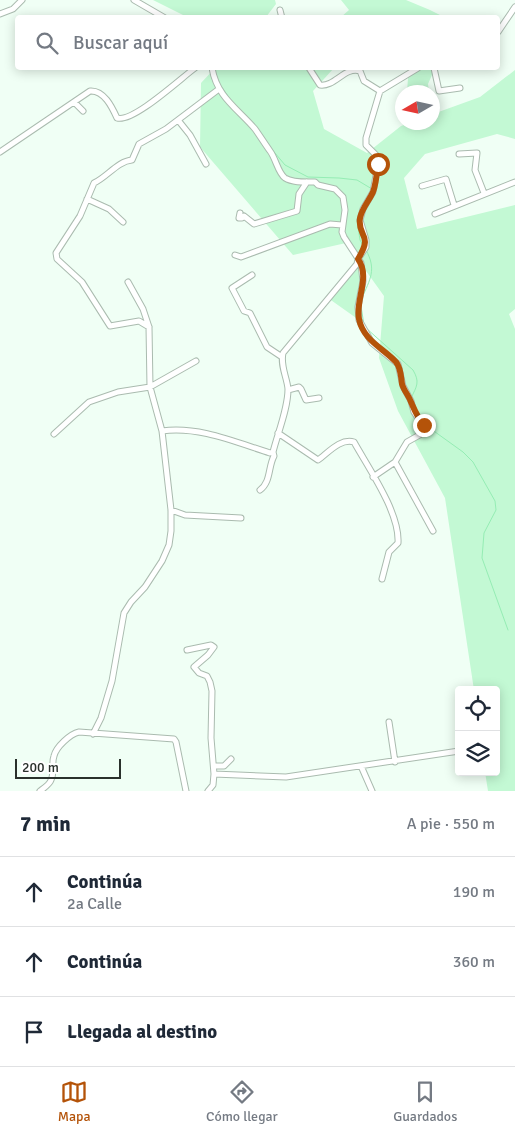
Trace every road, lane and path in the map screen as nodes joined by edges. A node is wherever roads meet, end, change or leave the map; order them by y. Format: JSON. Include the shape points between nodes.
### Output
{"nodes":[{"id":1,"x":22,"y":0,"type":"edge"},
{"id":2,"x":134,"y":0,"type":"edge"},
{"id":3,"x":515,"y":7,"type":"edge"},
{"id":4,"x":280,"y":10,"type":"dead end"},
{"id":5,"x":0,"y":14,"type":"edge"},
{"id":6,"x":160,"y":15,"type":"edge"},
{"id":7,"x":281,"y":15,"type":"edge"},
{"id":8,"x":500,"y":29,"type":"edge"},
{"id":9,"x":192,"y":70,"type":"edge"},
{"id":10,"x":212,"y":70,"type":"edge"},
{"id":11,"x":310,"y":70,"type":"edge"},
{"id":12,"x":352,"y":70,"type":"edge"},
{"id":13,"x":358,"y":70,"type":"edge"},
{"id":14,"x":415,"y":70,"type":"edge"},
{"id":15,"x":434,"y":70,"type":"edge"},
{"id":16,"x":460,"y":88,"type":"dead end"},
{"id":17,"x":219,"y":89,"type":"junction"},
{"id":18,"x":380,"y":91,"type":"junction"},
{"id":19,"x":74,"y":102,"type":"junction"},
{"id":20,"x":83,"y":111,"type":"dead end"},
{"id":21,"x":178,"y":120,"type":"junction"},
{"id":22,"x":0,"y":152,"type":"edge"},
{"id":23,"x":459,"y":154,"type":"dead end"},
{"id":24,"x":206,"y":164,"type":"dead end"},
{"id":25,"x":307,"y":182,"type":"junction"},
{"id":26,"x":515,"y":182,"type":"edge"},
{"id":27,"x":422,"y":186,"type":"dead end"},
{"id":28,"x":484,"y":194,"type":"junction"},
{"id":29,"x":87,"y":199,"type":"junction"},
{"id":30,"x":454,"y":205,"type":"junction"},
{"id":31,"x":240,"y":213,"type":"dead end"},
{"id":32,"x":435,"y":214,"type":"dead end"},
{"id":33,"x":123,"y":222,"type":"dead end"},
{"id":34,"x":342,"y":225,"type":"junction"},
{"id":35,"x":235,"y":255,"type":"dead end"},
{"id":36,"x":358,"y":259,"type":"junction"},
{"id":37,"x":252,"y":275,"type":"dead end"},
{"id":38,"x":128,"y":282,"type":"dead end"},
{"id":39,"x":149,"y":327,"type":"junction"},
{"id":40,"x":282,"y":357,"type":"junction"},
{"id":41,"x":196,"y":361,"type":"dead end"},
{"id":42,"x":150,"y":388,"type":"junction"},
{"id":43,"x":288,"y":390,"type":"junction"},
{"id":44,"x":319,"y":398,"type":"dead end"},
{"id":45,"x":162,"y":431,"type":"junction"},
{"id":46,"x":278,"y":432,"type":"junction"},
{"id":47,"x":54,"y":434,"type":"dead end"},
{"id":48,"x":273,"y":452,"type":"junction"},
{"id":49,"x":395,"y":462,"type":"junction"},
{"id":50,"x":373,"y":477,"type":"junction"},
{"id":51,"x":260,"y":490,"type":"dead end"},
{"id":52,"x":171,"y":510,"type":"junction"},
{"id":53,"x":241,"y":518,"type":"dead end"},
{"id":54,"x":433,"y":531,"type":"dead end"},
{"id":55,"x":382,"y":579,"type":"dead end"},
{"id":56,"x":187,"y":650,"type":"dead end"},
{"id":57,"x":389,"y":722,"type":"dead end"},
{"id":58,"x":93,"y":734,"type":"junction"},
{"id":59,"x":455,"y":752,"type":"edge"},
{"id":60,"x":231,"y":759,"type":"dead end"},
{"id":61,"x":395,"y":762,"type":"junction"},
{"id":62,"x":214,"y":766,"type":"junction"},
{"id":63,"x":361,"y":766,"type":"junction"},
{"id":64,"x":214,"y":774,"type":"junction"},
{"id":65,"x":40,"y":791,"type":"edge"},
{"id":66,"x":186,"y":791,"type":"edge"},
{"id":67,"x":208,"y":791,"type":"edge"},
{"id":68,"x":372,"y":791,"type":"edge"}],
"edges":[{"from":1,"to":5,"type":"street","via":[[13,9]]},
{"from":2,"to":6,"type":"street"},
{"from":3,"to":8,"type":"street"},
{"from":4,"to":7,"type":"street"},
{"from":9,"to":19,"type":"street","via":[[142,110],[126,118],[117,118],[108,100],[96,91],[90,91]]},
{"from":10,"to":17,"type":"street"},
{"from":11,"to":12,"type":"street","via":[[323,85]]},
{"from":13,"to":18,"type":"street","via":[[364,81]]},
{"from":14,"to":18,"type":"street"},
{"from":15,"to":16,"type":"street","via":[[439,91]]},
{"from":17,"to":21,"type":"street"},
{"from":17,"to":25,"type":"street","via":[[256,130],[283,176]]},
{"from":18,"to":36,"type":"street","via":[[366,138],[366,145],[376,155],[378,164],[373,192],[360,220],[366,240]]},
{"from":19,"to":20,"type":"street"},
{"from":19,"to":22,"type":"street"},
{"from":21,"to":24,"type":"street"},
{"from":21,"to":29,"type":"street","via":[[139,144],[132,160],[94,183]]},
{"from":23,"to":28,"type":"street","via":[[477,153],[475,170]]},
{"from":25,"to":31,"type":"street","via":[[299,194],[297,210],[254,224],[244,216],[239,218]]},
{"from":25,"to":34,"type":"street","via":[[335,190],[343,197]]},
{"from":26,"to":28,"type":"street"},
{"from":27,"to":30,"type":"street","via":[[446,180]]},
{"from":28,"to":30,"type":"street"},
{"from":29,"to":33,"type":"street","via":[[109,209]]},
{"from":29,"to":39,"type":"street","via":[[56,253],[57,259],[82,282],[110,326],[139,321]]},
{"from":30,"to":32,"type":"street"},
{"from":34,"to":35,"type":"street","via":[[330,224],[241,257]]},
{"from":34,"to":36,"type":"street","via":[[344,237]]},
{"from":36,"to":40,"type":"street"},
{"from":36,"to":49,"type":"street","via":[[363,281],[359,320],[372,343],[398,364],[403,386],[425,429],[407,442]]},
{"from":37,"to":40,"type":"street","via":[[232,289],[244,311],[250,313],[268,347]]},
{"from":38,"to":39,"type":"street"},
{"from":39,"to":42,"type":"street"},
{"from":40,"to":43,"type":"street"},
{"from":41,"to":42,"type":"street"},
{"from":42,"to":45,"type":"street"},
{"from":42,"to":47,"type":"street","via":[[118,392],[89,402]]},
{"from":43,"to":44,"type":"street","via":[[299,387],[306,400]]},
{"from":43,"to":46,"type":"street"},
{"from":45,"to":48,"type":"street","via":[[193,430]]},
{"from":45,"to":52,"type":"street"},
{"from":46,"to":48,"type":"street"},
{"from":46,"to":50,"type":"street","via":[[318,460],[345,442],[354,442]]},
{"from":48,"to":51,"type":"street","via":[[270,471]]},
{"from":49,"to":50,"type":"street"},
{"from":49,"to":54,"type":"street"},
{"from":50,"to":55,"type":"street","via":[[394,517],[399,541],[388,552]]},
{"from":52,"to":53,"type":"street","via":[[185,515]]},
{"from":52,"to":58,"type":"street","via":[[169,546],[145,587],[124,613],[112,681]]},
{"from":56,"to":62,"type":"street","via":[[214,647],[194,667],[207,676],[212,691]]},
{"from":57,"to":61,"type":"street"},
{"from":58,"to":65,"type":"street","via":[[75,733],[61,744],[54,755],[51,782]]},
{"from":58,"to":66,"type":"street","via":[[174,739]]},
{"from":59,"to":61,"type":"street"},
{"from":60,"to":62,"type":"street","via":[[224,766]]},
{"from":61,"to":63,"type":"street"},
{"from":62,"to":64,"type":"street"},
{"from":63,"to":64,"type":"street","via":[[286,777]]},
{"from":63,"to":68,"type":"street"},
{"from":64,"to":67,"type":"street","via":[[213,785]]}]}
